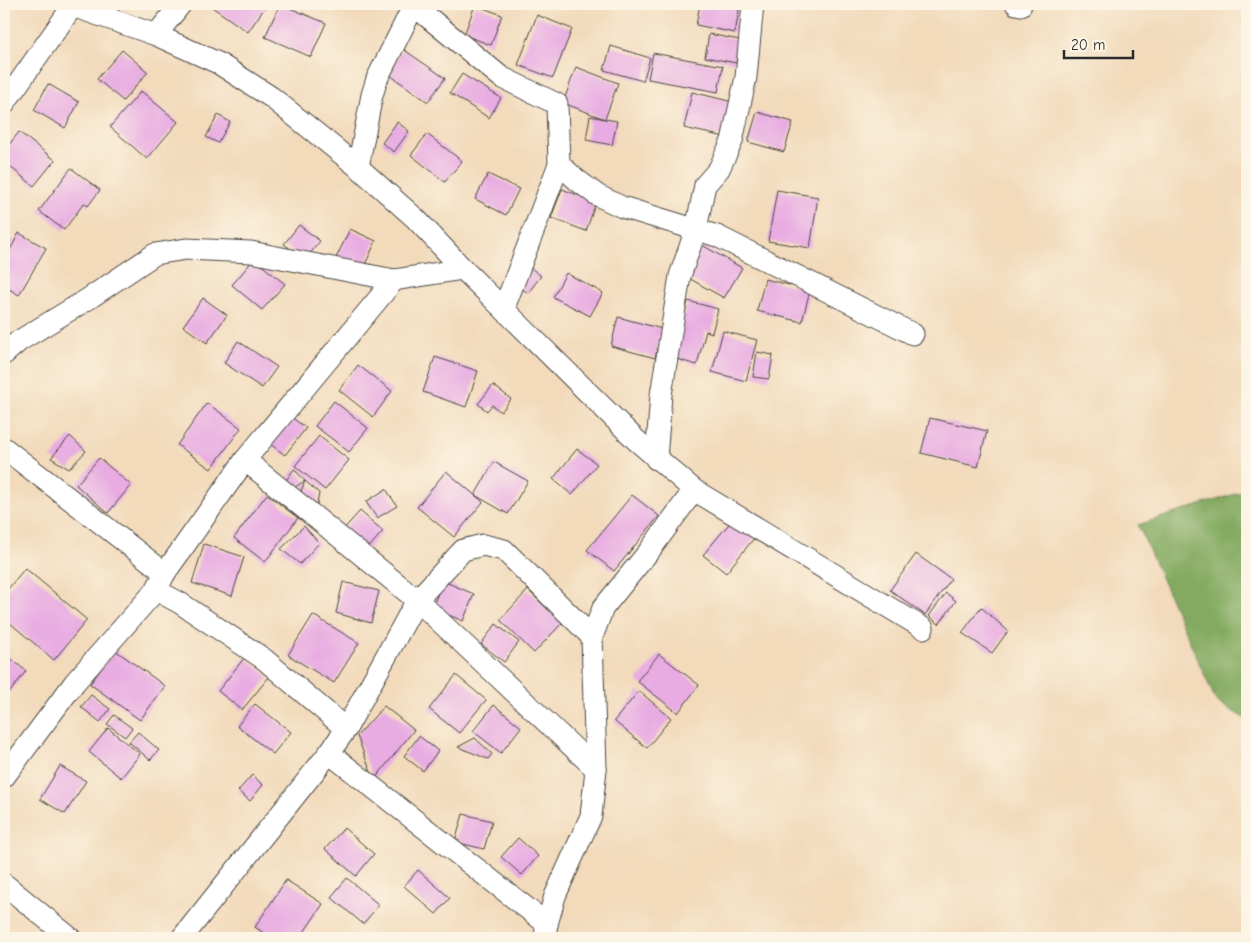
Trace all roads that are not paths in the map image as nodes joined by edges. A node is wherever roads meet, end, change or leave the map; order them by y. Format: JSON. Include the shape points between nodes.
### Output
{"nodes":[{"id":1,"x":180,"y":4,"type":"edge"},
{"id":2,"x":753,"y":4,"type":"edge"},
{"id":3,"x":413,"y":5,"type":"edge"},
{"id":4,"x":69,"y":6,"type":"edge"},
{"id":5,"x":156,"y":35,"type":"junction"},
{"id":6,"x":4,"y":104,"type":"edge"},
{"id":7,"x":559,"y":164,"type":"junction"},
{"id":8,"x":358,"y":167,"type":"junction"},
{"id":9,"x":696,"y":229,"type":"junction"},
{"id":10,"x":462,"y":269,"type":"junction"},
{"id":11,"x":394,"y":280,"type":"junction"},
{"id":12,"x":504,"y":308,"type":"junction"},
{"id":13,"x":913,"y":334,"type":"dead end"},
{"id":14,"x":4,"y":354,"type":"edge"},
{"id":15,"x":4,"y":448,"type":"edge"},
{"id":16,"x":656,"y":459,"type":"junction"},
{"id":17,"x":245,"y":460,"type":"junction"},
{"id":18,"x":694,"y":490,"type":"junction"},
{"id":19,"x":161,"y":582,"type":"junction"},
{"id":20,"x":417,"y":600,"type":"junction"},
{"id":21,"x":923,"y":628,"type":"dead end"},
{"id":22,"x":592,"y":637,"type":"junction"},
{"id":23,"x":346,"y":729,"type":"junction"},
{"id":24,"x":329,"y":753,"type":"junction"},
{"id":25,"x":596,"y":769,"type":"junction"},
{"id":26,"x":4,"y":778,"type":"edge"},
{"id":27,"x":4,"y":884,"type":"edge"},
{"id":28,"x":546,"y":931,"type":"edge"},
{"id":29,"x":70,"y":938,"type":"edge"},
{"id":30,"x":182,"y":938,"type":"edge"}],
"edges":[{"from":1,"to":5,"type":"street"},
{"from":2,"to":9,"type":"street","via":[[746,77],[732,141],[720,168],[705,185]]},
{"from":3,"to":7,"type":"street","via":[[501,77],[557,104]]},
{"from":3,"to":8,"type":"street","via":[[377,78]]},
{"from":4,"to":5,"type":"street"},
{"from":4,"to":6,"type":"street"},
{"from":5,"to":8,"type":"street","via":[[218,63],[271,97]]},
{"from":7,"to":9,"type":"street","via":[[597,195],[630,210]]},
{"from":7,"to":12,"type":"street"},
{"from":8,"to":10,"type":"street","via":[[416,219]]},
{"from":9,"to":13,"type":"street","via":[[774,263]]},
{"from":9,"to":16,"type":"street","via":[[679,283]]},
{"from":10,"to":11,"type":"street"},
{"from":10,"to":12,"type":"street"},
{"from":11,"to":14,"type":"street","via":[[251,252],[186,249],[155,254],[88,300],[19,341]]},
{"from":11,"to":17,"type":"street"},
{"from":12,"to":16,"type":"street"},
{"from":15,"to":19,"type":"street"},
{"from":16,"to":18,"type":"street"},
{"from":17,"to":19,"type":"street"},
{"from":17,"to":20,"type":"street"},
{"from":18,"to":21,"type":"street"},
{"from":18,"to":22,"type":"street","via":[[603,608]]},
{"from":19,"to":23,"type":"street","via":[[180,603],[264,659]]},
{"from":19,"to":26,"type":"street","via":[[75,682]]},
{"from":20,"to":22,"type":"street","via":[[463,550],[484,545],[504,550]]},
{"from":20,"to":23,"type":"street"},
{"from":20,"to":25,"type":"street"},
{"from":22,"to":25,"type":"street"},
{"from":23,"to":24,"type":"street"},
{"from":24,"to":28,"type":"street"},
{"from":24,"to":30,"type":"street"},
{"from":25,"to":28,"type":"street","via":[[591,816],[558,888]]},
{"from":27,"to":29,"type":"street"}]}
